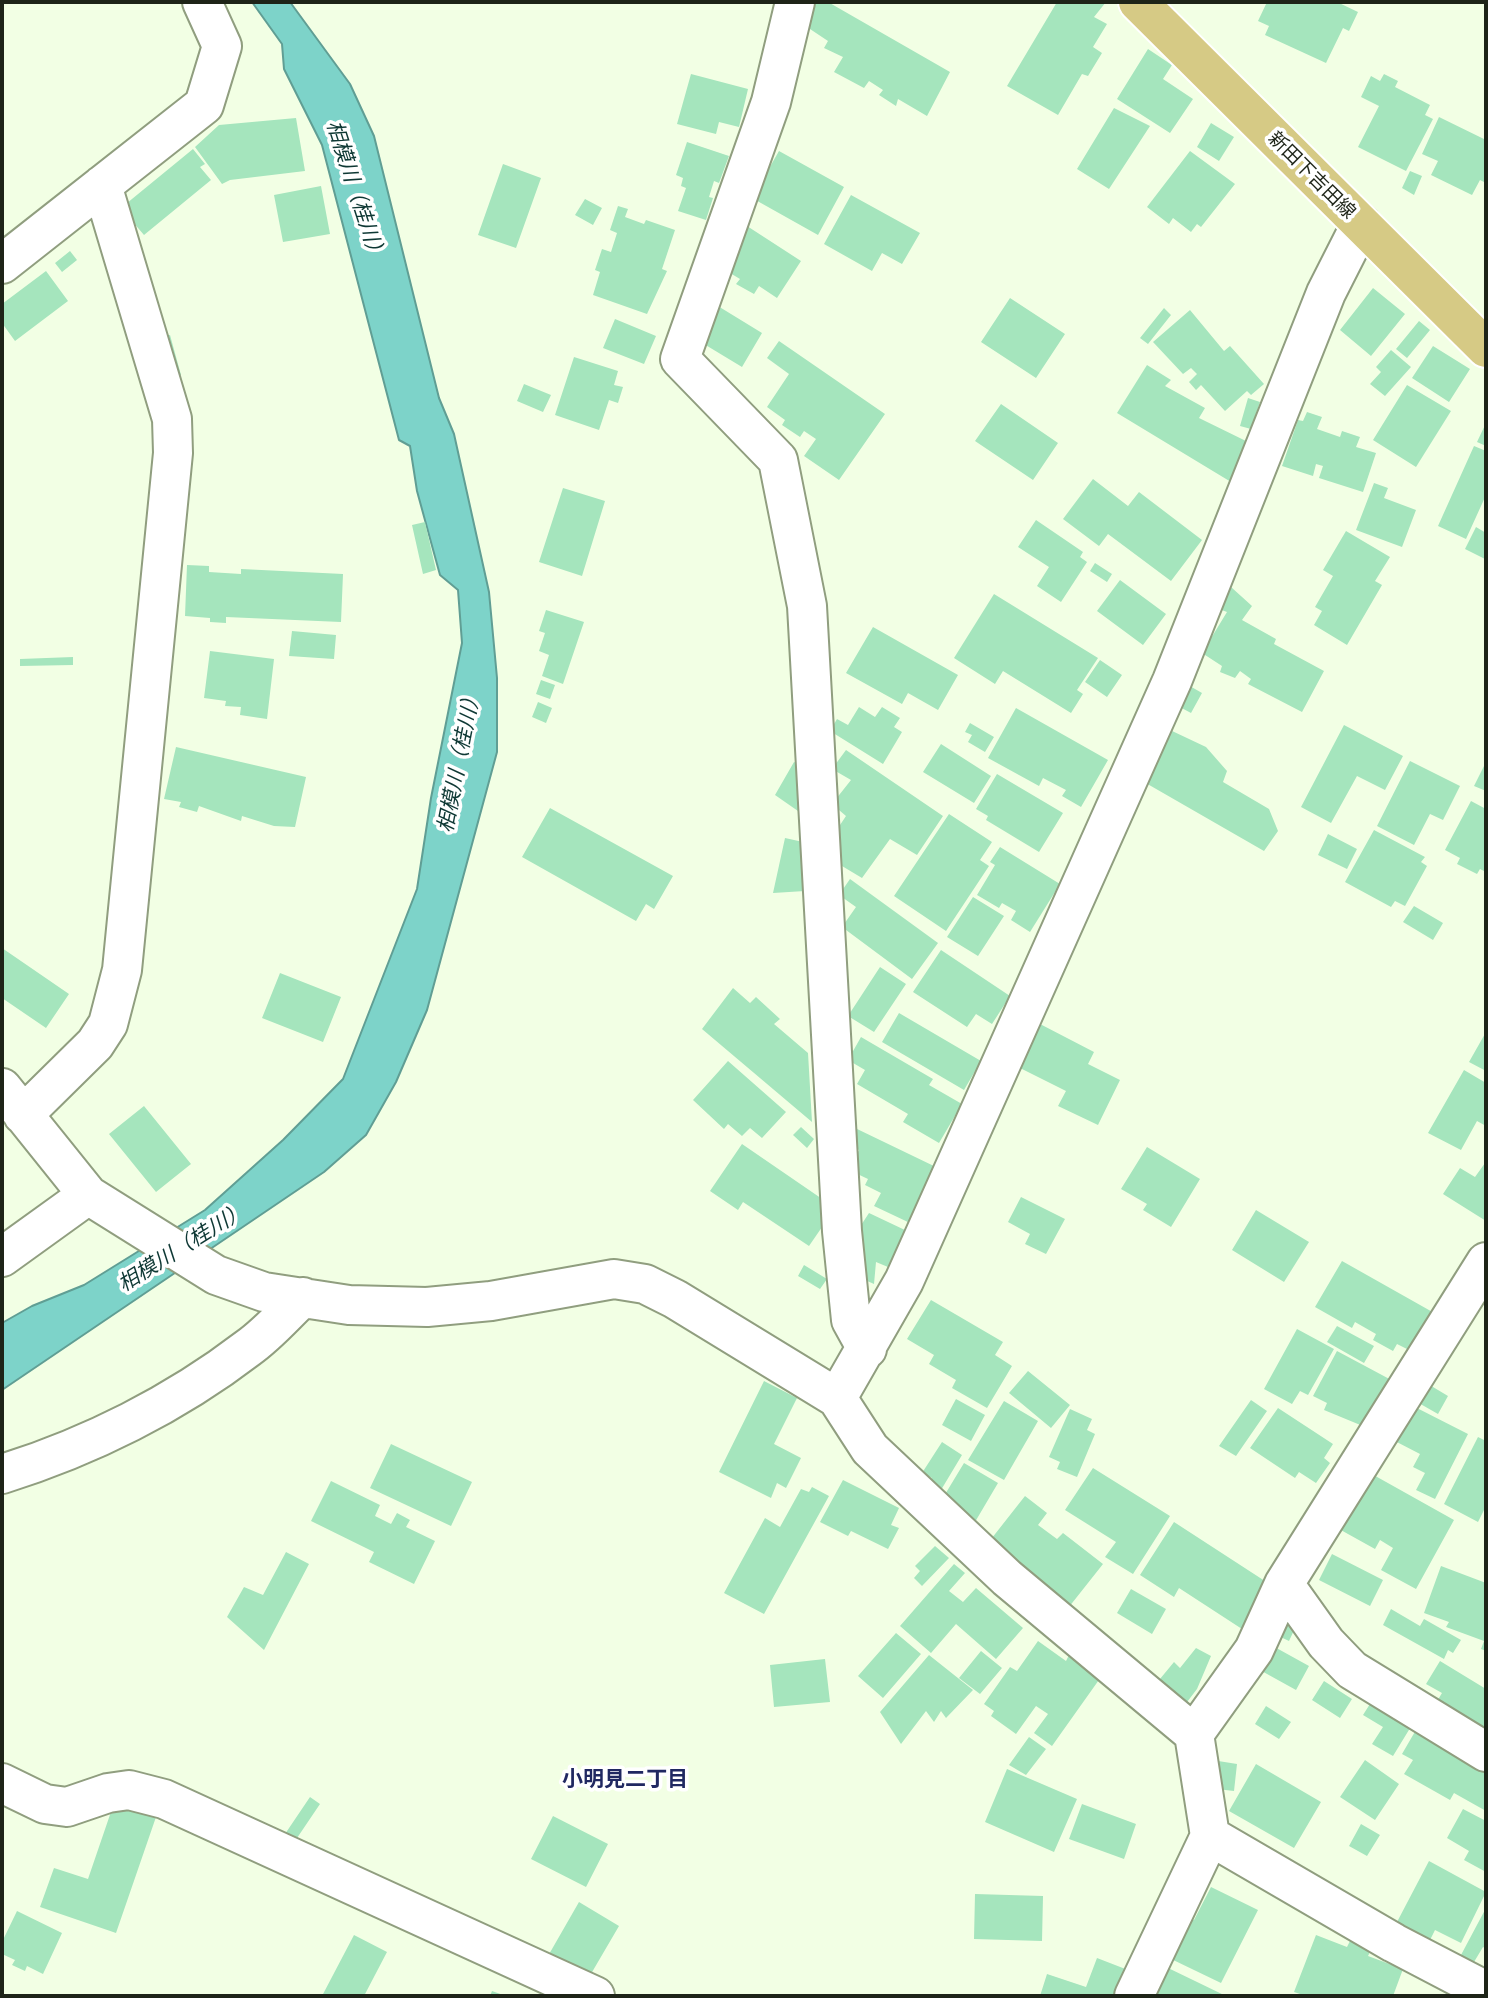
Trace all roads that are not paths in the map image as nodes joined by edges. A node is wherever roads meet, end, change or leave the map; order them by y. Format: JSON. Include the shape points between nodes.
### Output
{"nodes":[{"id":1,"x":202,"y":2,"type":"edge"},
{"id":2,"x":795,"y":2,"type":"edge"},
{"id":3,"x":1138,"y":2,"type":"edge"},
{"id":4,"x":102,"y":185,"type":"junction"},
{"id":5,"x":1361,"y":224,"type":"junction"},
{"id":6,"x":2,"y":264,"type":"edge"},
{"id":7,"x":1486,"y":348,"type":"edge"},
{"id":8,"x":12,"y":1102,"type":"edge"},
{"id":9,"x":88,"y":1195,"type":"junction"},
{"id":10,"x":2,"y":1257,"type":"edge"},
{"id":11,"x":1486,"y":1262,"type":"edge"},
{"id":12,"x":303,"y":1297,"type":"junction"},
{"id":13,"x":867,"y":1349,"type":"junction"},
{"id":14,"x":837,"y":1398,"type":"junction"},
{"id":15,"x":2,"y":1474,"type":"edge"},
{"id":16,"x":1283,"y":1584,"type":"junction"},
{"id":17,"x":1194,"y":1734,"type":"junction"},
{"id":18,"x":1486,"y":1752,"type":"edge"},
{"id":19,"x":2,"y":1783,"type":"edge"},
{"id":20,"x":1210,"y":1836,"type":"junction"},
{"id":21,"x":1486,"y":1991,"type":"edge"},
{"id":22,"x":595,"y":1996,"type":"edge"},
{"id":23,"x":1134,"y":1996,"type":"edge"}],
"edges":[{"from":1,"to":4,"type":"street","via":[[222,46],[204,105]]},
{"from":2,"to":13,"type":"street","via":[[771,102],[680,359],[778,460],[804,593],[842,1231],[851,1320]]},
{"from":3,"to":5,"type":"main road","name":"新田下吉田線"},
{"from":4,"to":6,"type":"street"},
{"from":4,"to":8,"type":"street","via":[[172,419],[166,533],[122,970],[108,1024],[95,1044]]},
{"from":5,"to":7,"type":"main road","name":"新田下吉田線"},
{"from":5,"to":13,"type":"street","via":[[1326,293],[1172,681],[904,1281]]},
{"from":8,"to":9,"type":"street"},
{"from":9,"to":10,"type":"street"},
{"from":9,"to":12,"type":"street","via":[[216,1275],[264,1292]]},
{"from":11,"to":16,"type":"street"},
{"from":12,"to":14,"type":"street","via":[[349,1305],[427,1307],[492,1301],[614,1279],[645,1284]]},
{"from":12,"to":15,"type":"street","via":[[249,1348],[155,1409],[83,1445]]},
{"from":13,"to":14,"type":"street"},
{"from":14,"to":17,"type":"street","via":[[870,1449],[1007,1578]]},
{"from":16,"to":17,"type":"street","via":[[1254,1650]]},
{"from":16,"to":18,"type":"street","via":[[1352,1670]]},
{"from":17,"to":20,"type":"street"},
{"from":19,"to":22,"type":"street","via":[[46,1804],[67,1807],[129,1790],[164,1799]]},
{"from":20,"to":21,"type":"street"},
{"from":20,"to":23,"type":"street"}]}
